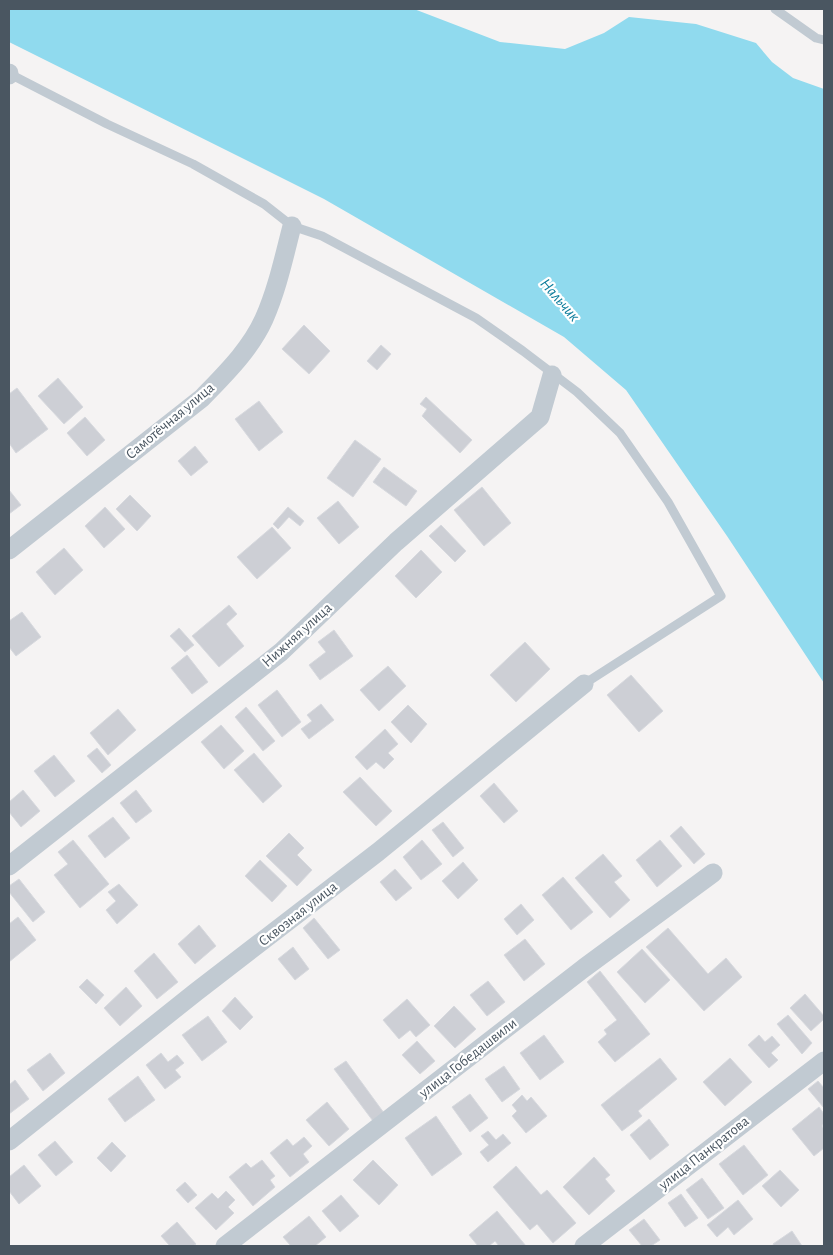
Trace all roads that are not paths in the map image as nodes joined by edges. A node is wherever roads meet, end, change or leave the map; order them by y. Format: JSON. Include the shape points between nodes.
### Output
{"nodes":[{"id":1,"x":776,"y":9,"type":"edge"},
{"id":2,"x":824,"y":40,"type":"edge"},
{"id":3,"x":9,"y":74,"type":"edge"},
{"id":4,"x":292,"y":226,"type":"junction"},
{"id":5,"x":552,"y":375,"type":"junction"},
{"id":6,"x":9,"y":550,"type":"edge"},
{"id":7,"x":584,"y":684,"type":"joint"},
{"id":8,"x":9,"y":866,"type":"edge"},
{"id":9,"x":713,"y":873,"type":"dead end"},
{"id":10,"x":824,"y":1061,"type":"edge"},
{"id":11,"x":9,"y":1141,"type":"edge"},
{"id":12,"x":225,"y":1246,"type":"edge"},
{"id":13,"x":584,"y":1246,"type":"edge"}],
"edges":[{"from":1,"to":2,"type":"lane","via":[[816,38]]},
{"from":3,"to":4,"type":"lane","via":[[193,164],[264,204]]},
{"from":4,"to":5,"type":"lane","via":[[322,236],[476,318]]},
{"from":4,"to":6,"type":"street","name":"Самотёчная улица","via":[[264,320],[224,375],[202,398]]},
{"from":5,"to":7,"type":"lane","via":[[577,392],[620,433],[668,502],[721,596]]},
{"from":5,"to":8,"type":"street","name":"Нижняя улица","via":[[540,418],[396,542],[281,652]]},
{"from":7,"to":11,"type":"street","name":"Сквозная улица","via":[[378,852]]},
{"from":9,"to":12,"type":"street","name":"улица Гобедашвили","via":[[584,968]]},
{"from":10,"to":13,"type":"street","name":"улица Панкратова"}]}
